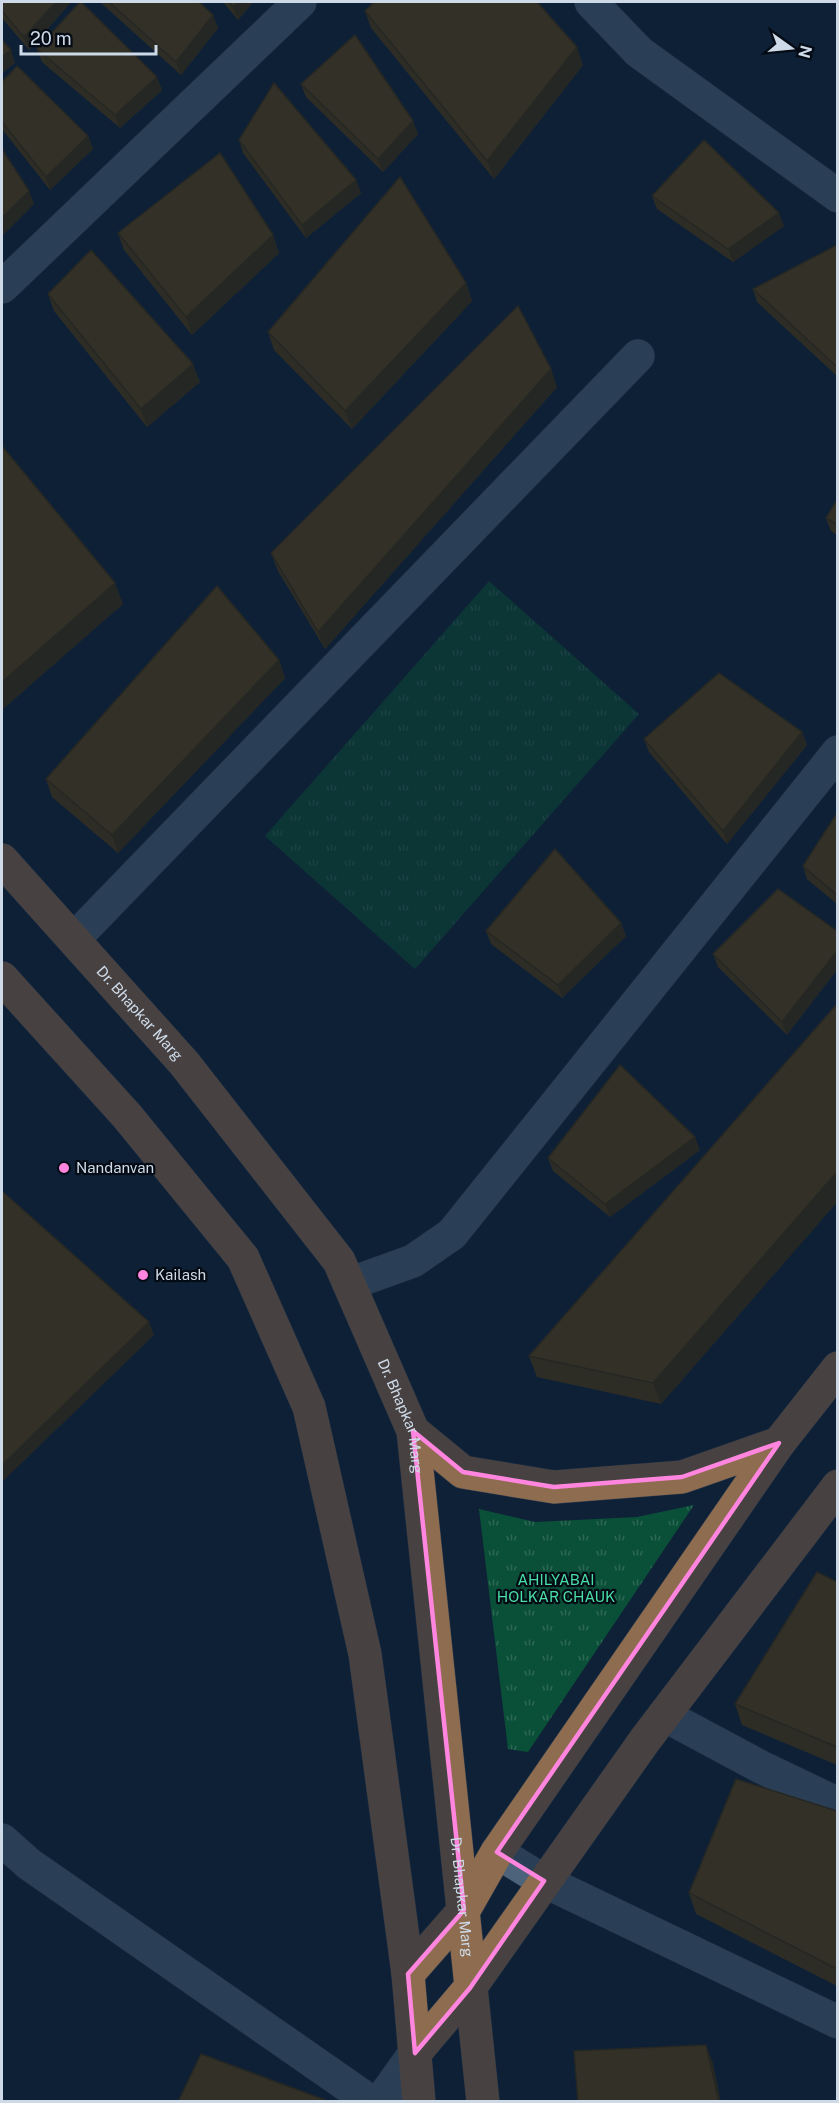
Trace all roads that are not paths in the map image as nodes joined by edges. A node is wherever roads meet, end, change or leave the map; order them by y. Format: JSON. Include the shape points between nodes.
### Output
{"nodes":[{"id":1,"x":300,"y":2,"type":"edge"},
{"id":2,"x":607,"y":7,"type":"edge"},
{"id":3,"x":837,"y":196,"type":"edge"},
{"id":4,"x":2,"y":287,"type":"edge"},
{"id":5,"x":638,"y":356,"type":"dead end"},
{"id":6,"x":837,"y":752,"type":"edge"},
{"id":7,"x":2,"y":860,"type":"edge"},
{"id":8,"x":74,"y":939,"type":"junction"},
{"id":9,"x":2,"y":978,"type":"edge"},
{"id":10,"x":349,"y":1284,"type":"junction"},
{"id":11,"x":837,"y":1368,"type":"edge"},
{"id":12,"x":413,"y":1431,"type":"junction"},
{"id":13,"x":779,"y":1443,"type":"junction"},
{"id":14,"x":837,"y":1486,"type":"edge"},
{"id":15,"x":664,"y":1715,"type":"junction"},
{"id":16,"x":837,"y":1804,"type":"edge"},
{"id":17,"x":2,"y":1840,"type":"edge"},
{"id":18,"x":497,"y":1852,"type":"junction"},
{"id":19,"x":544,"y":1881,"type":"junction"},
{"id":20,"x":464,"y":1910,"type":"junction"},
{"id":21,"x":408,"y":1974,"type":"junction"},
{"id":22,"x":470,"y":1988,"type":"junction"},
{"id":23,"x":837,"y":2022,"type":"edge"},
{"id":24,"x":415,"y":2054,"type":"junction"},
{"id":25,"x":371,"y":2102,"type":"edge"},
{"id":26,"x":380,"y":2102,"type":"edge"},
{"id":27,"x":419,"y":2102,"type":"edge"},
{"id":28,"x":483,"y":2102,"type":"edge"}],
"edges":[{"from":1,"to":4,"type":"street"},
{"from":2,"to":3,"type":"street","via":[[639,52]]},
{"from":5,"to":8,"type":"street"},
{"from":6,"to":10,"type":"street","via":[[452,1234],[413,1261]]},
{"from":7,"to":8,"type":"main road","name":"Dr. Bhapkar Marg"},
{"from":8,"to":10,"type":"main road","name":"Dr. Bhapkar Marg","via":[[184,1063],[339,1261]]},
{"from":9,"to":21,"type":"main road","via":[[127,1116],[243,1258],[309,1407],[365,1654]]},
{"from":10,"to":12,"type":"main road","name":"Dr. Bhapkar Marg"},
{"from":11,"to":13,"type":"main road"},
{"from":12,"to":13,"type":"main road","via":[[463,1472],[554,1486],[682,1477]]},
{"from":12,"to":20,"type":"main road","name":"Dr. Bhapkar Marg"},
{"from":13,"to":18,"type":"main road"},
{"from":14,"to":15,"type":"main road"},
{"from":15,"to":16,"type":"street"},
{"from":15,"to":19,"type":"main road"},
{"from":17,"to":25,"type":"street","via":[[38,1870]]},
{"from":18,"to":19,"type":"street"},
{"from":18,"to":20,"type":"main road"},
{"from":19,"to":22,"type":"main road"},
{"from":19,"to":23,"type":"street"},
{"from":20,"to":21,"type":"main road"},
{"from":20,"to":22,"type":"main road","name":"Dr. Bhapkar Marg"},
{"from":21,"to":24,"type":"main road"},
{"from":22,"to":24,"type":"main road"},
{"from":22,"to":28,"type":"main road","name":"Dr. Bhapkar Marg"},
{"from":24,"to":26,"type":"street"},
{"from":24,"to":27,"type":"main road"}]}
